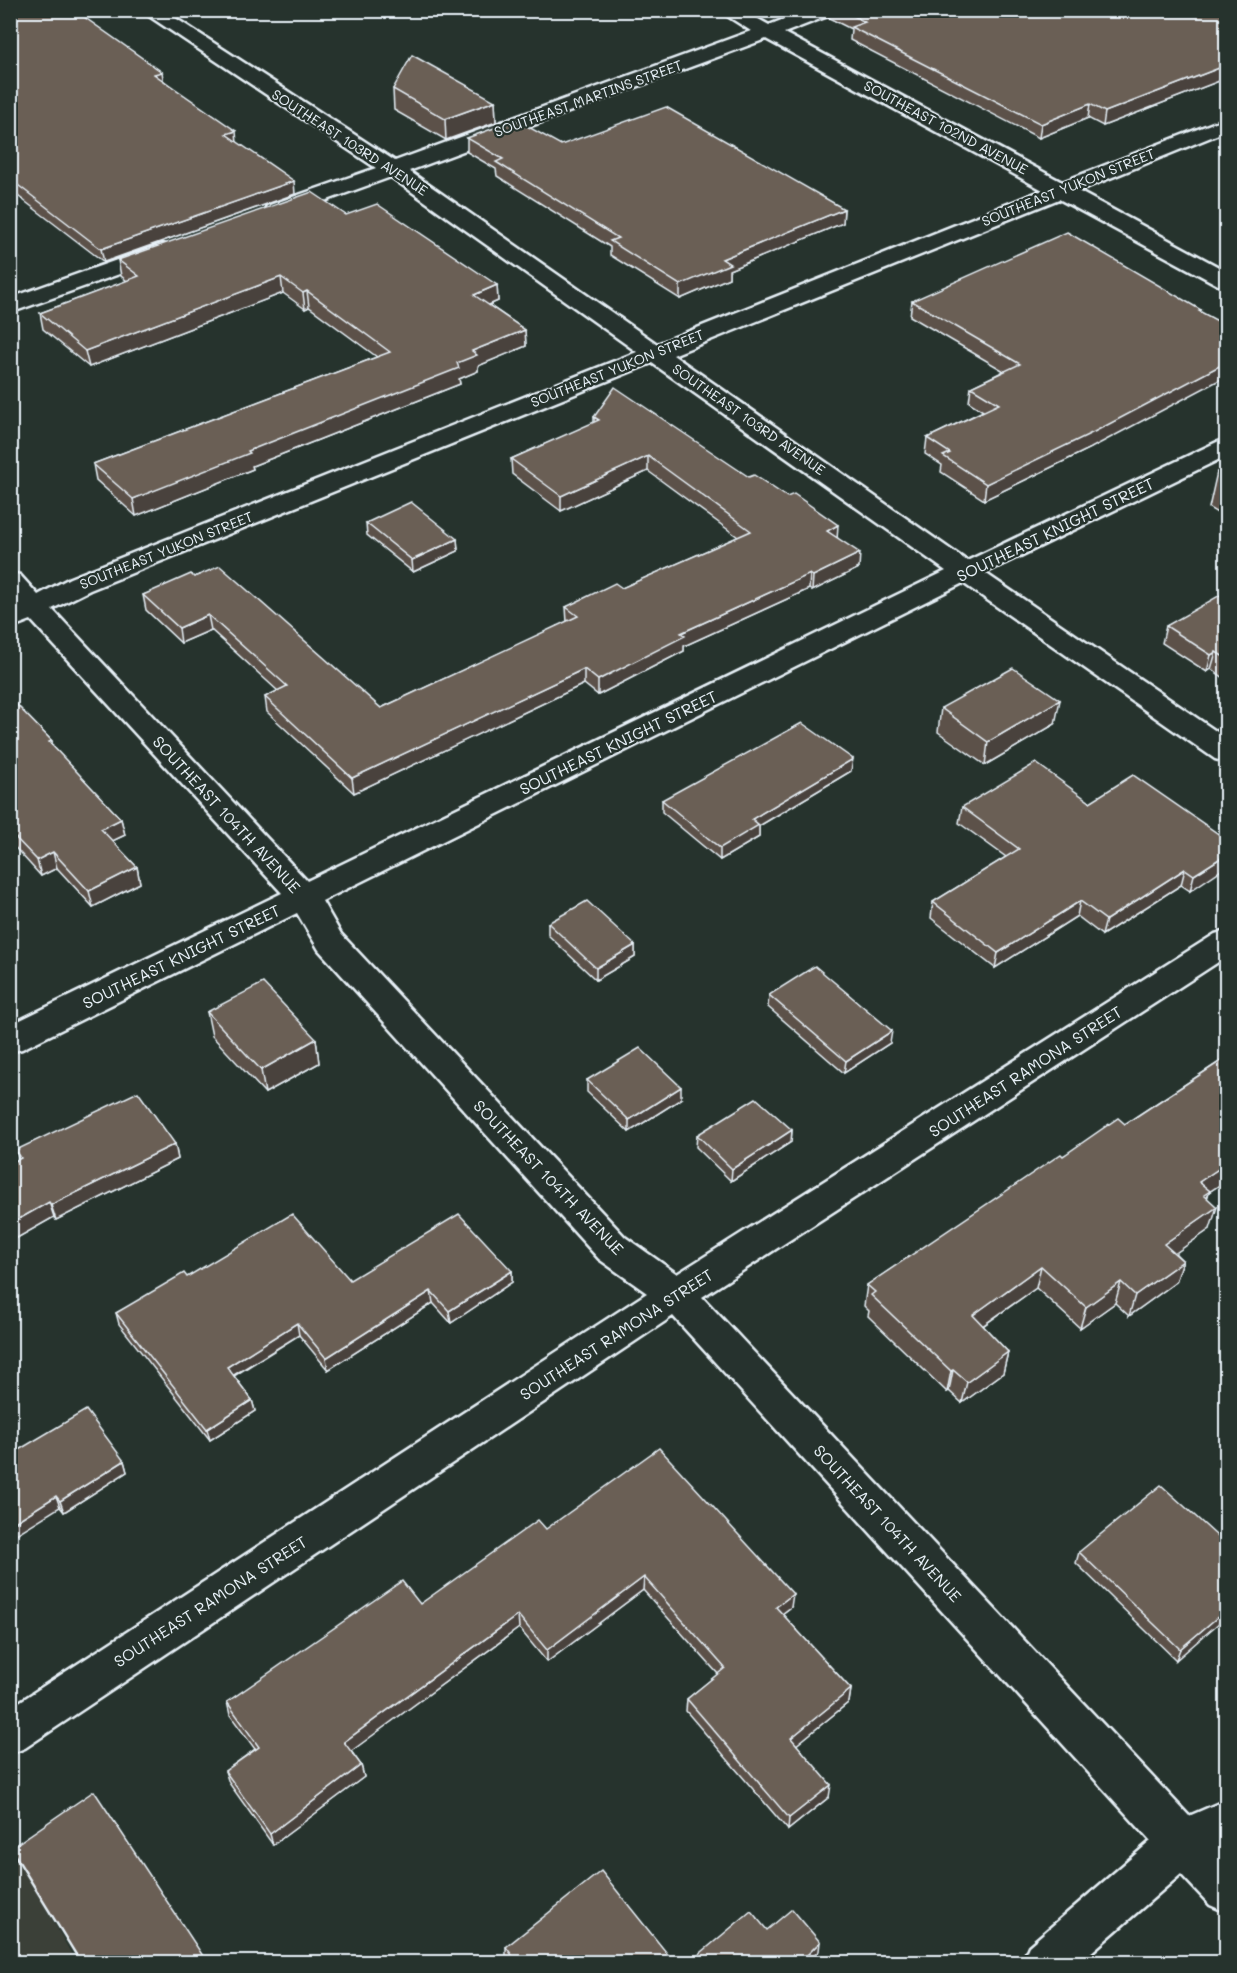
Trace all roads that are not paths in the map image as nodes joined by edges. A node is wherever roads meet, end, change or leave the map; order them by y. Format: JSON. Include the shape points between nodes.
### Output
{"nodes":[{"id":1,"x":149,"y":10,"type":"edge"},
{"id":2,"x":727,"y":10,"type":"edge"},
{"id":3,"x":826,"y":10,"type":"edge"},
{"id":4,"x":768,"y":32,"type":"junction"},
{"id":5,"x":1227,"y":124,"type":"edge"},
{"id":6,"x":393,"y":169,"type":"junction"},
{"id":7,"x":1062,"y":190,"type":"junction"},
{"id":8,"x":259,"y":217,"type":"edge"},
{"id":9,"x":180,"y":245,"type":"edge"},
{"id":10,"x":1227,"y":280,"type":"edge"},
{"id":11,"x":10,"y":306,"type":"edge"},
{"id":12,"x":656,"y":353,"type":"junction"},
{"id":13,"x":1227,"y":447,"type":"edge"},
{"id":14,"x":965,"y":572,"type":"junction"},
{"id":15,"x":10,"y":581,"type":"edge"},
{"id":16,"x":23,"y":614,"type":"edge"},
{"id":17,"x":1227,"y":753,"type":"edge"},
{"id":18,"x":303,"y":896,"type":"junction"},
{"id":19,"x":1227,"y":942,"type":"edge"},
{"id":20,"x":10,"y":1040,"type":"edge"},
{"id":21,"x":676,"y":1294,"type":"junction"},
{"id":22,"x":10,"y":1733,"type":"edge"},
{"id":23,"x":1227,"y":1822,"type":"edge"},
{"id":24,"x":1183,"y":1843,"type":"junction"},
{"id":25,"x":1227,"y":1889,"type":"edge"},
{"id":26,"x":1045,"y":1962,"type":"edge"}],
"edges":[{"from":1,"to":6,"type":"street","name":"SOUTHEAST 103RD AVENUE"},
{"from":2,"to":4,"type":"street","name":"SOUTHEAST 102ND AVENUE"},
{"from":3,"to":4,"type":"street","name":"SOUTHEAST MARTINS STREET"},
{"from":4,"to":6,"type":"street","name":"SOUTHEAST MARTINS STREET"},
{"from":4,"to":7,"type":"street","name":"SOUTHEAST 102ND AVENUE"},
{"from":5,"to":7,"type":"street","name":"SOUTHEAST YUKON STREET"},
{"from":6,"to":8,"type":"street","name":"SOUTHEAST MARTINS STREET"},
{"from":6,"to":12,"type":"street","name":"SOUTHEAST 103RD AVENUE"},
{"from":7,"to":10,"type":"street","name":"SOUTHEAST 102ND AVENUE"},
{"from":7,"to":12,"type":"street","name":"SOUTHEAST YUKON STREET"},
{"from":9,"to":11,"type":"street","via":[[27,290]]},
{"from":12,"to":14,"type":"street","name":"SOUTHEAST 103RD AVENUE"},
{"from":12,"to":16,"type":"street","name":"SOUTHEAST YUKON STREET","via":[[91,579]]},
{"from":13,"to":14,"type":"street","name":"SOUTHEAST KNIGHT STREET"},
{"from":14,"to":17,"type":"street","name":"SOUTHEAST 103RD AVENUE"},
{"from":14,"to":18,"type":"street","name":"SOUTHEAST KNIGHT STREET"},
{"from":15,"to":16,"type":"street","name":"SOUTHEAST 104TH AVENUE"},
{"from":16,"to":18,"type":"street","name":"SOUTHEAST 104TH AVENUE"},
{"from":18,"to":20,"type":"street","name":"SOUTHEAST KNIGHT STREET"},
{"from":18,"to":21,"type":"street","name":"SOUTHEAST 104TH AVENUE","via":[[330,942],[612,1248]]},
{"from":19,"to":21,"type":"street","name":"SOUTHEAST RAMONA STREET"},
{"from":21,"to":22,"type":"street","name":"SOUTHEAST RAMONA STREET"},
{"from":21,"to":24,"type":"street","name":"SOUTHEAST 104TH AVENUE"},
{"from":23,"to":24,"type":"street"},
{"from":24,"to":25,"type":"street","name":"SOUTHEAST 104TH AVENUE"},
{"from":24,"to":26,"type":"street"}]}
